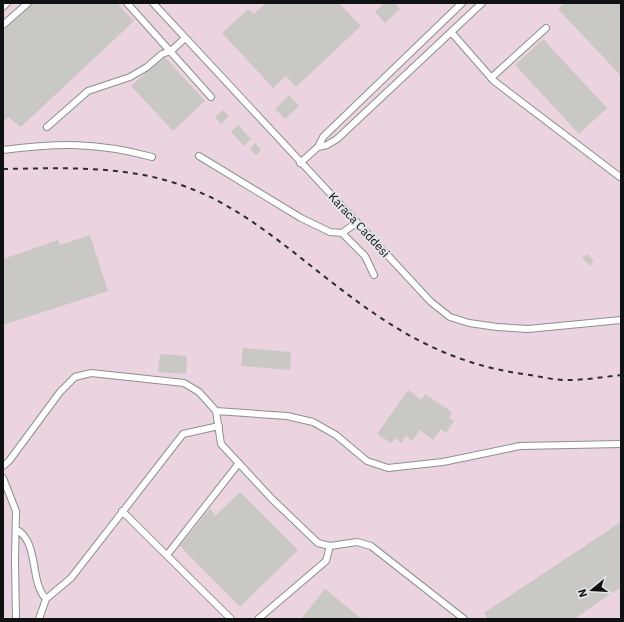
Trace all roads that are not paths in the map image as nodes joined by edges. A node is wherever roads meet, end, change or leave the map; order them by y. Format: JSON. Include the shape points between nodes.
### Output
{"nodes":[{"id":1,"x":8,"y":3,"type":"edge"},
{"id":2,"x":28,"y":3,"type":"edge"},
{"id":3,"x":127,"y":3,"type":"edge"},
{"id":4,"x":153,"y":3,"type":"edge"},
{"id":5,"x":462,"y":3,"type":"edge"},
{"id":6,"x":482,"y":3,"type":"edge"},
{"id":7,"x":3,"y":7,"type":"edge"},
{"id":8,"x":3,"y":25,"type":"edge"},
{"id":9,"x":546,"y":28,"type":"dead end"},
{"id":10,"x":451,"y":32,"type":"junction"},
{"id":11,"x":185,"y":38,"type":"junction"},
{"id":12,"x":171,"y":51,"type":"junction"},
{"id":13,"x":491,"y":78,"type":"junction"},
{"id":14,"x":211,"y":97,"type":"dead end"},
{"id":15,"x":47,"y":127,"type":"dead end"},
{"id":16,"x":318,"y":147,"type":"junction"},
{"id":17,"x":3,"y":150,"type":"edge"},
{"id":18,"x":199,"y":156,"type":"dead end"},
{"id":19,"x":152,"y":157,"type":"dead end"},
{"id":20,"x":300,"y":163,"type":"junction"},
{"id":21,"x":620,"y":177,"type":"dead end"},
{"id":22,"x":356,"y":223,"type":"junction"},
{"id":23,"x":342,"y":233,"type":"junction"},
{"id":24,"x":374,"y":275,"type":"dead end"},
{"id":25,"x":621,"y":320,"type":"edge"},
{"id":26,"x":216,"y":411,"type":"junction"},
{"id":27,"x":219,"y":426,"type":"junction"},
{"id":28,"x":621,"y":444,"type":"edge"},
{"id":29,"x":239,"y":463,"type":"junction"},
{"id":30,"x":3,"y":466,"type":"edge"},
{"id":31,"x":3,"y":478,"type":"edge"},
{"id":32,"x":122,"y":511,"type":"junction"},
{"id":33,"x":16,"y":529,"type":"junction"},
{"id":34,"x":330,"y":546,"type":"junction"},
{"id":35,"x":167,"y":555,"type":"junction"},
{"id":36,"x":46,"y":599,"type":"junction"},
{"id":37,"x":16,"y":619,"type":"edge"},
{"id":38,"x":39,"y":619,"type":"edge"},
{"id":39,"x":231,"y":619,"type":"edge"},
{"id":40,"x":258,"y":619,"type":"edge"},
{"id":41,"x":464,"y":619,"type":"edge"}],
"edges":[{"from":1,"to":7,"type":"street"},
{"from":2,"to":8,"type":"street"},
{"from":3,"to":12,"type":"street"},
{"from":4,"to":11,"type":"street","name":"Karaca Caddesi"},
{"from":5,"to":16,"type":"street","via":[[323,137]]},
{"from":6,"to":10,"type":"street"},
{"from":9,"to":13,"type":"street"},
{"from":10,"to":13,"type":"street"},
{"from":10,"to":16,"type":"street","via":[[337,139]]},
{"from":11,"to":12,"type":"street"},
{"from":11,"to":20,"type":"street","name":"Karaca Caddesi"},
{"from":12,"to":14,"type":"street"},
{"from":12,"to":15,"type":"street","via":[[162,54],[130,77],[88,91]]},
{"from":13,"to":21,"type":"street"},
{"from":16,"to":20,"type":"street"},
{"from":17,"to":19,"type":"street","via":[[51,144],[99,145]]},
{"from":18,"to":23,"type":"street","via":[[301,218],[330,232]]},
{"from":20,"to":22,"type":"street","name":"Karaca Caddesi"},
{"from":22,"to":23,"type":"street"},
{"from":22,"to":25,"type":"street","name":"Karaca Caddesi","via":[[431,302],[450,317],[469,323],[528,329]]},
{"from":23,"to":24,"type":"street","via":[[365,256]]},
{"from":26,"to":27,"type":"street"},
{"from":26,"to":28,"type":"street","via":[[287,416],[313,422],[336,435],[366,461],[388,468],[443,462],[520,446]]},
{"from":26,"to":30,"type":"street","via":[[199,392],[184,383],[91,373],[75,377],[60,392]]},
{"from":27,"to":29,"type":"street","via":[[221,444]]},
{"from":27,"to":32,"type":"street","via":[[183,434]]},
{"from":29,"to":34,"type":"street","via":[[318,543]]},
{"from":29,"to":35,"type":"street"},
{"from":31,"to":33,"type":"street","via":[[16,511]]},
{"from":32,"to":35,"type":"street"},
{"from":32,"to":36,"type":"street","via":[[71,578]]},
{"from":33,"to":36,"type":"street","via":[[25,538],[31,550],[38,588]]},
{"from":33,"to":37,"type":"street"},
{"from":34,"to":40,"type":"street","via":[[326,561]]},
{"from":34,"to":41,"type":"street","via":[[357,542],[371,546]]},
{"from":35,"to":39,"type":"street"},
{"from":36,"to":38,"type":"street"}]}
